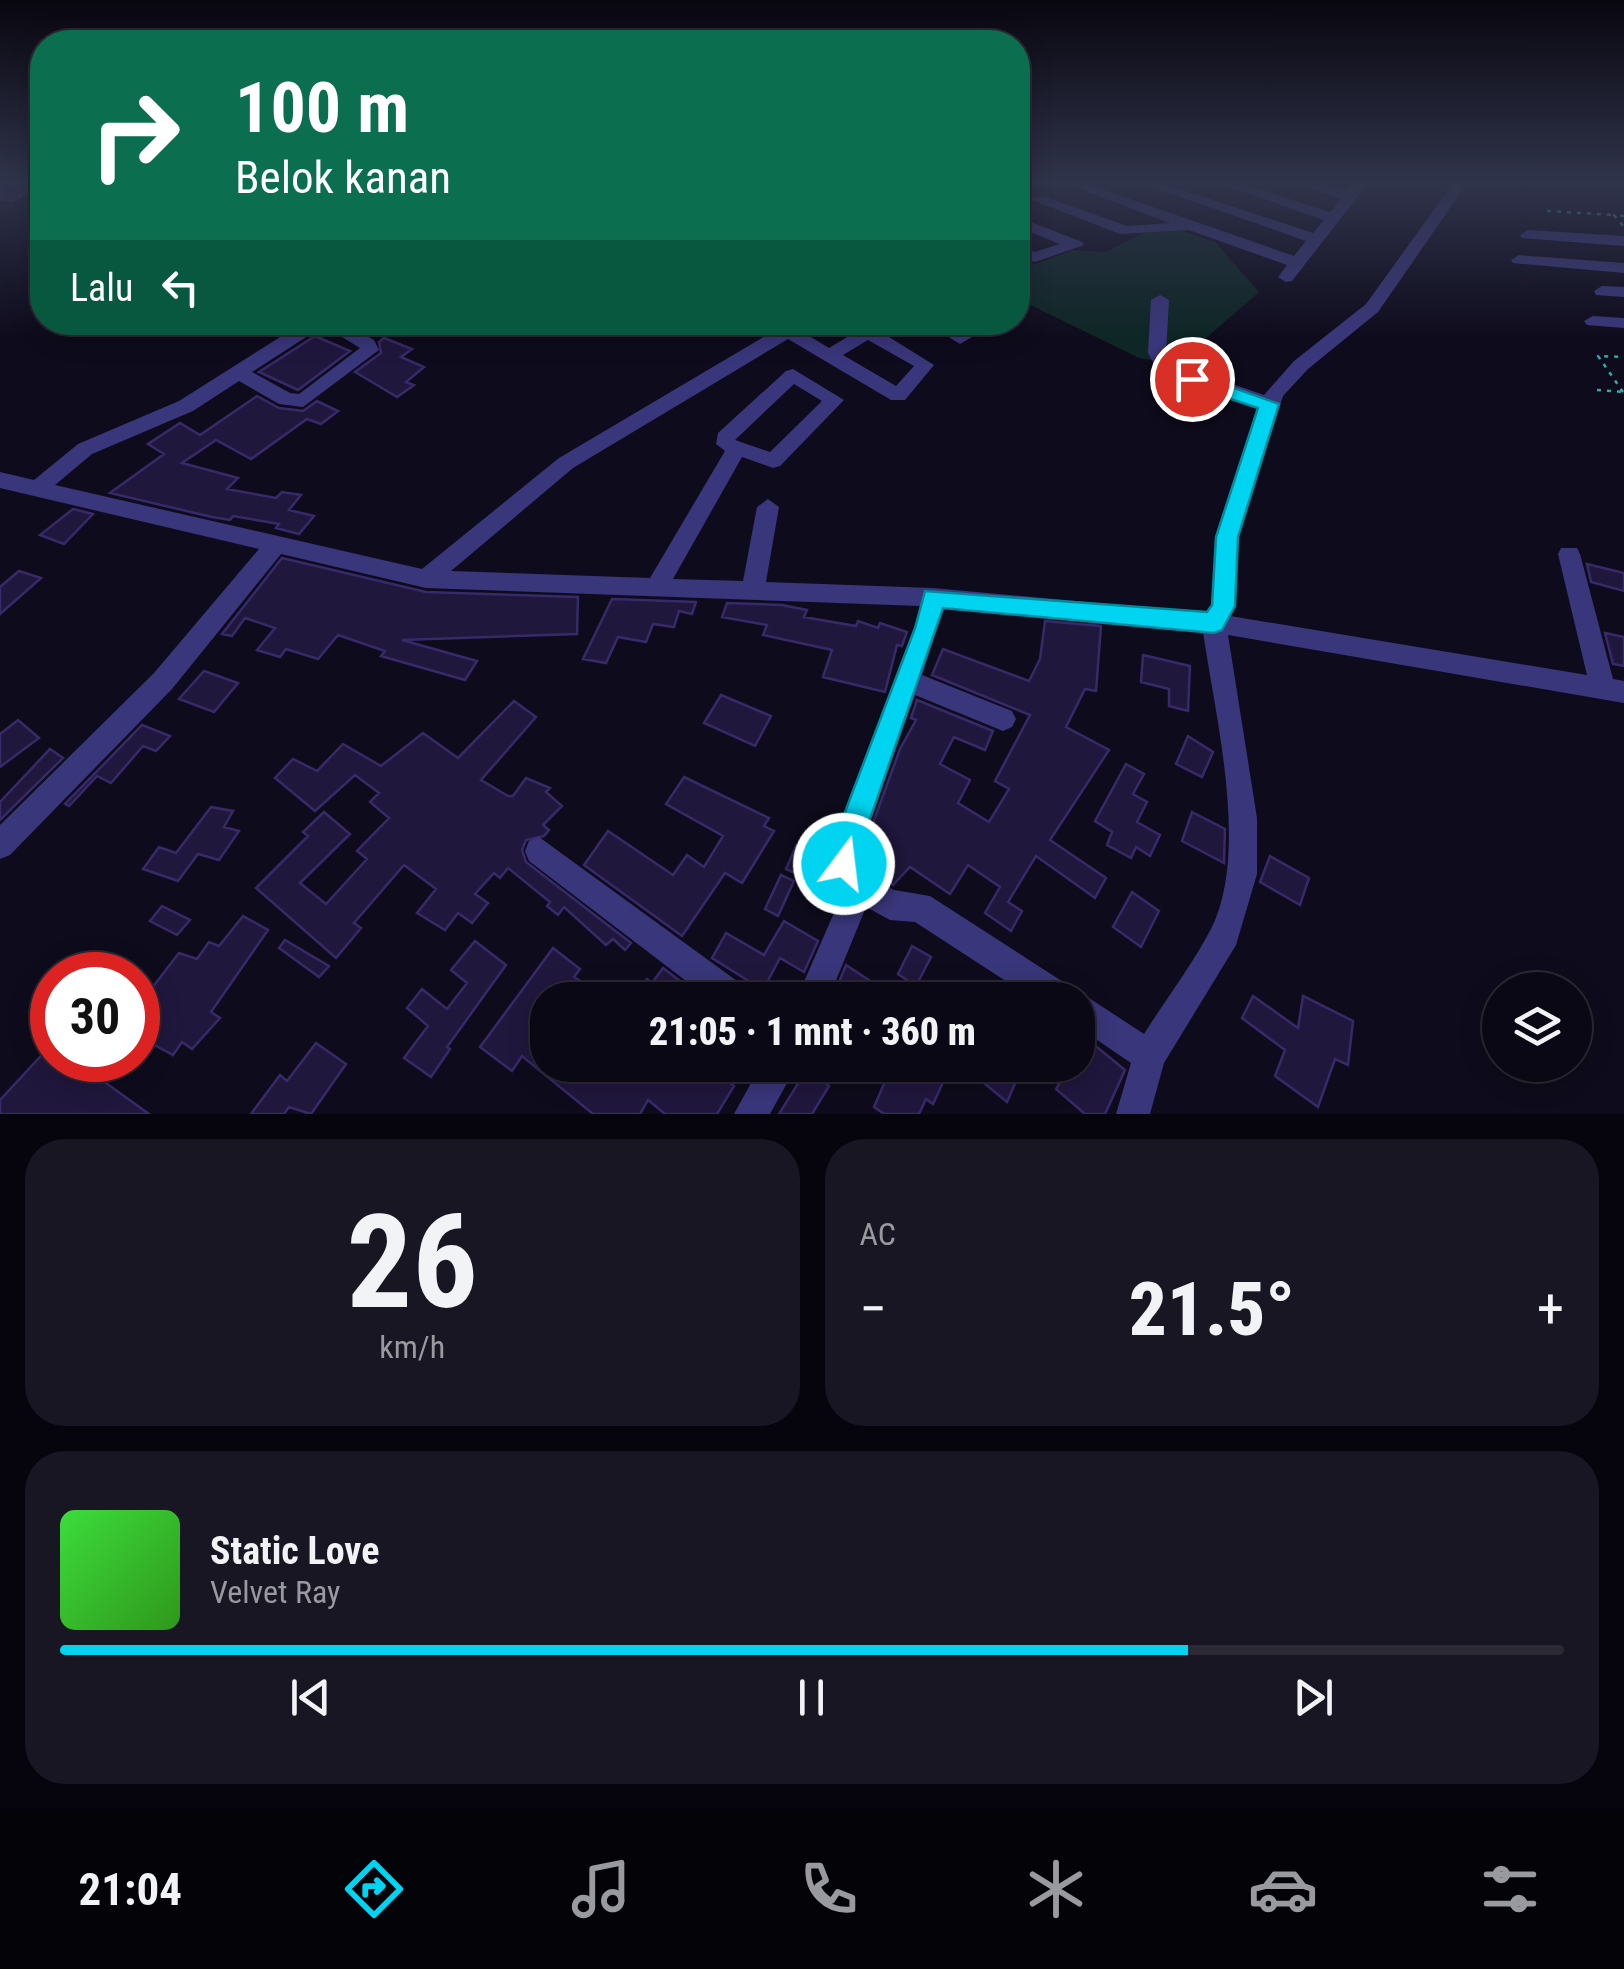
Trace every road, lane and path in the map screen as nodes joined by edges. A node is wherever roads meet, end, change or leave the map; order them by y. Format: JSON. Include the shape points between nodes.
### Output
{"nodes":[{"id":1,"x":1051,"y":234,"type":"edge"},
{"id":2,"x":1215,"y":234,"type":"edge"},
{"id":3,"x":1300,"y":234,"type":"edge"},
{"id":4,"x":1319,"y":234,"type":"edge"},
{"id":5,"x":1424,"y":234,"type":"edge"},
{"id":6,"x":1315,"y":239,"type":"junction"},
{"id":7,"x":1624,"y":241,"type":"edge"},
{"id":8,"x":1030,"y":256,"type":"edge"},
{"id":9,"x":1519,"y":260,"type":"dead end"},
{"id":10,"x":1297,"y":262,"type":"junction"},
{"id":11,"x":1566,"y":264,"type":"junction"},
{"id":12,"x":1624,"y":268,"type":"edge"},
{"id":13,"x":1286,"y":278,"type":"dead end"},
{"id":14,"x":1602,"y":291,"type":"dead end"},
{"id":15,"x":1624,"y":292,"type":"edge"},
{"id":16,"x":1160,"y":300,"type":"dead end"},
{"id":17,"x":1594,"y":321,"type":"dead end"},
{"id":18,"x":1624,"y":323,"type":"edge"},
{"id":19,"x":297,"y":335,"type":"edge"},
{"id":20,"x":357,"y":335,"type":"edge"},
{"id":21,"x":781,"y":335,"type":"edge"},
{"id":22,"x":804,"y":335,"type":"edge"},
{"id":23,"x":866,"y":335,"type":"edge"},
{"id":24,"x":887,"y":335,"type":"edge"},
{"id":25,"x":828,"y":357,"type":"junction"},
{"id":26,"x":1624,"y":357,"type":"edge"},
{"id":27,"x":239,"y":373,"type":"junction"},
{"id":28,"x":1597,"y":390,"type":"dead end"},
{"id":29,"x":1624,"y":392,"type":"edge"},
{"id":30,"x":1269,"y":404,"type":"junction"},
{"id":31,"x":735,"y":451,"type":"junction"},
{"id":32,"x":0,"y":480,"type":"edge"},
{"id":33,"x":38,"y":488,"type":"junction"},
{"id":34,"x":768,"y":508,"type":"dead end"},
{"id":35,"x":276,"y":544,"type":"junction"},
{"id":36,"x":1569,"y":554,"type":"dead end"},
{"id":37,"x":426,"y":579,"type":"junction"},
{"id":38,"x":658,"y":585,"type":"junction"},
{"id":39,"x":752,"y":589,"type":"junction"},
{"id":40,"x":933,"y":597,"type":"junction"},
{"id":41,"x":1214,"y":623,"type":"junction"},
{"id":42,"x":908,"y":680,"type":"junction"},
{"id":43,"x":1614,"y":690,"type":"edge"},
{"id":44,"x":1002,"y":719,"type":"dead end"},
{"id":45,"x":0,"y":845,"type":"edge"},
{"id":46,"x":540,"y":851,"type":"dead end"},
{"id":47,"x":860,"y":886,"type":"junction"},
{"id":48,"x":713,"y":982,"type":"edge"},
{"id":49,"x":820,"y":982,"type":"edge"},
{"id":50,"x":1035,"y":982,"type":"edge"},
{"id":51,"x":1095,"y":1021,"type":"edge"},
{"id":52,"x":1150,"y":1056,"type":"junction"},
{"id":53,"x":770,"y":1082,"type":"edge"},
{"id":54,"x":751,"y":1114,"type":"edge"},
{"id":55,"x":1133,"y":1114,"type":"edge"}],
"edges":[{"from":1,"to":8,"type":"street","via":[[1076,245]]},
{"from":2,"to":10,"type":"street"},
{"from":3,"to":6,"type":"street"},
{"from":4,"to":6,"type":"street"},
{"from":5,"to":30,"type":"street","via":[[1372,308],[1290,375]]},
{"from":6,"to":10,"type":"street"},
{"from":7,"to":11,"type":"street","via":[[1536,235]]},
{"from":9,"to":11,"type":"street"},
{"from":10,"to":13,"type":"street"},
{"from":11,"to":12,"type":"street"},
{"from":14,"to":15,"type":"street"},
{"from":16,"to":30,"type":"street","via":[[1157,353],[1165,367]]},
{"from":17,"to":18,"type":"street"},
{"from":19,"to":27,"type":"street"},
{"from":20,"to":27,"type":"street","via":[[370,350],[303,401],[292,402]]},
{"from":21,"to":37,"type":"street","via":[[576,456]]},
{"from":22,"to":25,"type":"street"},
{"from":23,"to":25,"type":"street"},
{"from":24,"to":25,"type":"street","via":[[925,365],[900,395],[891,396]]},
{"from":26,"to":29,"type":"path","via":[[1598,356]]},
{"from":27,"to":33,"type":"street","via":[[176,412],[86,449]]},
{"from":28,"to":29,"type":"path"},
{"from":30,"to":41,"type":"street","via":[[1227,537],[1224,606]]},
{"from":31,"to":31,"type":"street","via":[[773,461],[834,400],[793,375],[725,438]]},
{"from":31,"to":38,"type":"street"},
{"from":32,"to":33,"type":"street"},
{"from":33,"to":35,"type":"street"},
{"from":34,"to":39,"type":"street"},
{"from":35,"to":37,"type":"street"},
{"from":35,"to":45,"type":"street","via":[[163,682]]},
{"from":36,"to":43,"type":"street"},
{"from":37,"to":38,"type":"street"},
{"from":38,"to":39,"type":"street"},
{"from":39,"to":40,"type":"street"},
{"from":40,"to":41,"type":"street"},
{"from":40,"to":42,"type":"street"},
{"from":41,"to":43,"type":"street"},
{"from":41,"to":52,"type":"street","via":[[1243,818],[1242,874],[1225,934]]},
{"from":42,"to":44,"type":"street"},
{"from":42,"to":47,"type":"street","via":[[844,854]]},
{"from":46,"to":48,"type":"street"},
{"from":47,"to":49,"type":"street"},
{"from":47,"to":50,"type":"street","via":[[890,905],[919,907]]},
{"from":51,"to":52,"type":"street"},
{"from":52,"to":55,"type":"street"},
{"from":53,"to":54,"type":"street"}]}
